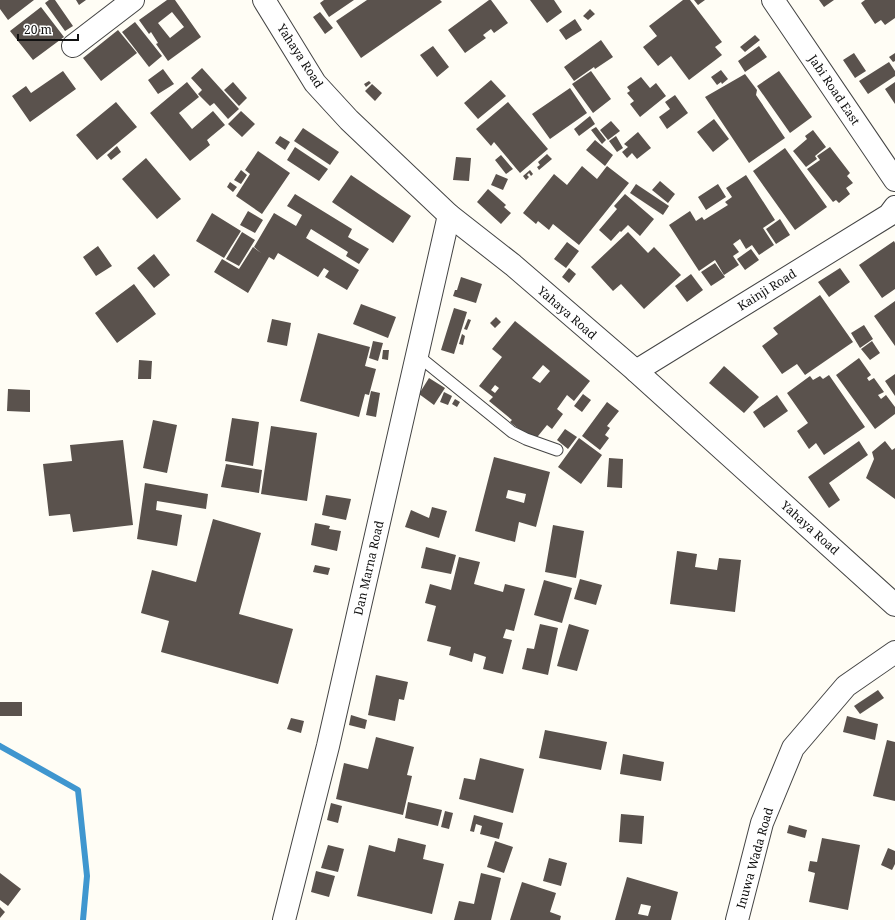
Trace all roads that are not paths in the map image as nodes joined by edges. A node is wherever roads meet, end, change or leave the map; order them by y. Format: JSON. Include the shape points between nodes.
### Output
{"nodes":[{"id":1,"x":132,"y":0,"type":"edge"},
{"id":2,"x":264,"y":0,"type":"edge"},
{"id":3,"x":773,"y":0,"type":"edge"},
{"id":4,"x":73,"y":46,"type":"dead end"},
{"id":5,"x":895,"y":180,"type":"edge"},
{"id":6,"x":895,"y":206,"type":"edge"},
{"id":7,"x":449,"y":215,"type":"junction"},
{"id":8,"x":417,"y":355,"type":"junction"},
{"id":9,"x":636,"y":371,"type":"junction"},
{"id":10,"x":557,"y":450,"type":"dead end"},
{"id":11,"x":895,"y":605,"type":"edge"},
{"id":12,"x":895,"y":652,"type":"edge"},
{"id":13,"x":284,"y":920,"type":"edge"},
{"id":14,"x":737,"y":920,"type":"edge"}],
"edges":[{"from":1,"to":4,"type":"street"},
{"from":2,"to":7,"type":"street","name":"Yahaya Road","via":[[315,83],[349,120]]},
{"from":3,"to":5,"type":"street","name":"Jabi Road East"},
{"from":6,"to":9,"type":"street","name":"Kainji Road","via":[[890,214]]},
{"from":7,"to":8,"type":"street","name":"Dan Marna Road"},
{"from":7,"to":9,"type":"street","name":"Yahaya Road"},
{"from":8,"to":10,"type":"lane","via":[[512,432]]},
{"from":8,"to":13,"type":"street","name":"Dan Marna Road","via":[[328,746]]},
{"from":9,"to":11,"type":"street","name":"Yahaya Road"},
{"from":12,"to":14,"type":"street","name":"Inuwa Wada Road","via":[[846,686],[793,748],[762,823]]}]}
